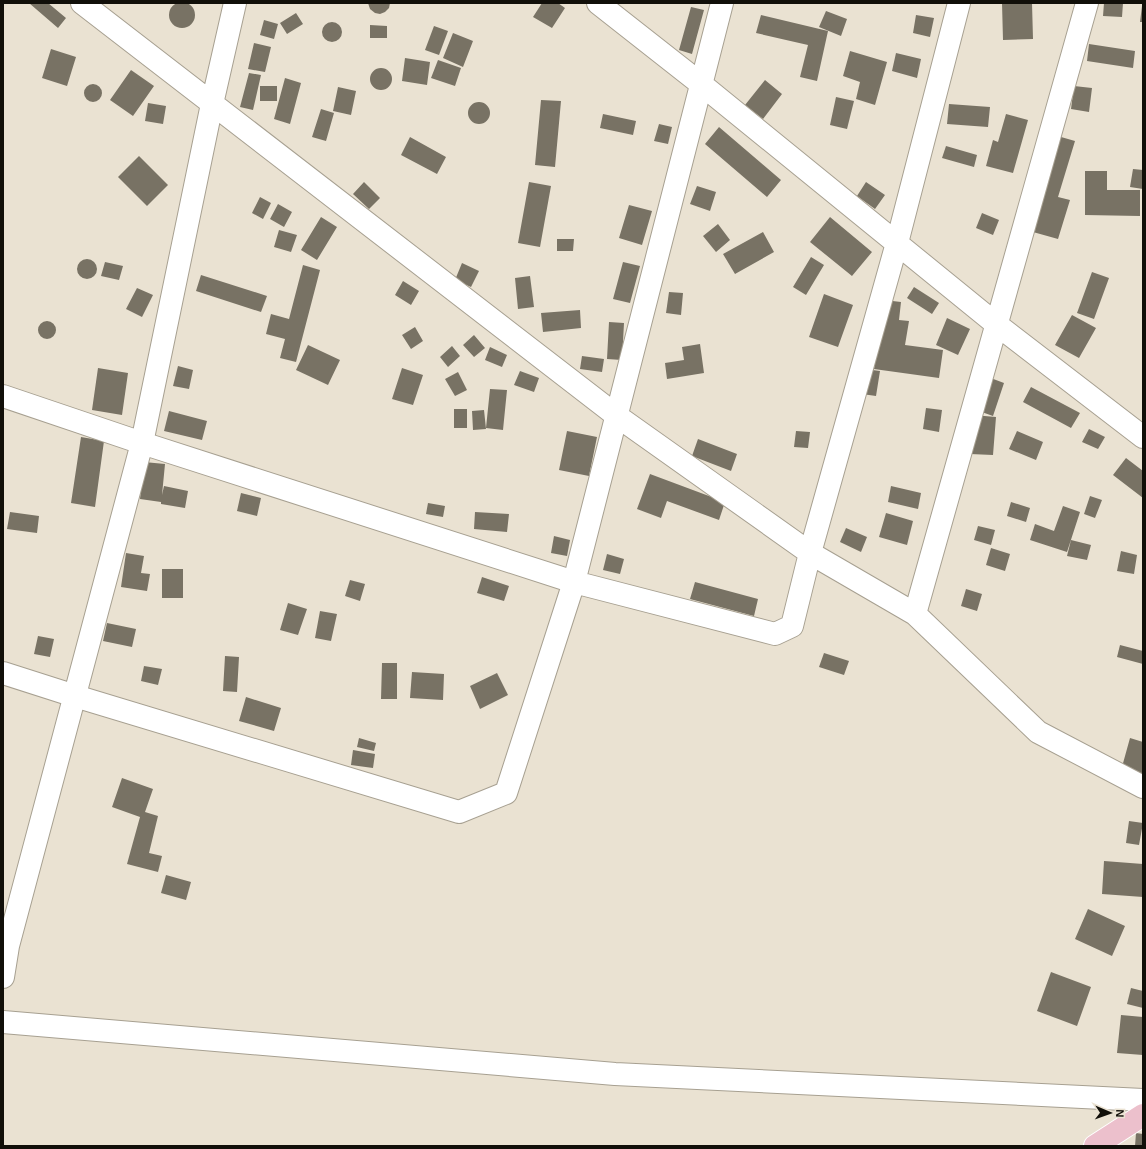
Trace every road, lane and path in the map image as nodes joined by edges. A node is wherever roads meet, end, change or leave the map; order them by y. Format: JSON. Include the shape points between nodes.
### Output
{"nodes":[{"id":1,"x":82,"y":3,"type":"edge"},
{"id":2,"x":235,"y":3,"type":"edge"},
{"id":3,"x":598,"y":3,"type":"edge"},
{"id":4,"x":722,"y":3,"type":"edge"},
{"id":5,"x":959,"y":3,"type":"edge"},
{"id":6,"x":1087,"y":3,"type":"edge"},
{"id":7,"x":701,"y":84,"type":"junction"},
{"id":8,"x":212,"y":104,"type":"junction"},
{"id":9,"x":897,"y":243,"type":"junction"},
{"id":10,"x":996,"y":324,"type":"junction"},
{"id":11,"x":3,"y":396,"type":"edge"},
{"id":12,"x":617,"y":416,"type":"junction"},
{"id":13,"x":1143,"y":437,"type":"edge"},
{"id":14,"x":142,"y":443,"type":"junction"},
{"id":15,"x":810,"y":553,"type":"junction"},
{"id":16,"x":574,"y":582,"type":"junction"},
{"id":17,"x":915,"y":614,"type":"junction"},
{"id":18,"x":3,"y":673,"type":"edge"},
{"id":19,"x":74,"y":696,"type":"junction"},
{"id":20,"x":1143,"y":787,"type":"edge"},
{"id":21,"x":5,"y":946,"type":"edge"},
{"id":22,"x":3,"y":977,"type":"edge"},
{"id":23,"x":3,"y":1022,"type":"edge"},
{"id":24,"x":1143,"y":1100,"type":"edge"},
{"id":25,"x":1143,"y":1114,"type":"edge"},
{"id":26,"x":1095,"y":1146,"type":"edge"}],
"edges":[{"from":1,"to":8,"type":"street"},
{"from":2,"to":8,"type":"street"},
{"from":3,"to":7,"type":"street"},
{"from":4,"to":7,"type":"street"},
{"from":5,"to":9,"type":"street"},
{"from":6,"to":10,"type":"street"},
{"from":7,"to":9,"type":"street"},
{"from":7,"to":12,"type":"street"},
{"from":8,"to":12,"type":"street"},
{"from":8,"to":14,"type":"street"},
{"from":9,"to":10,"type":"street"},
{"from":9,"to":15,"type":"street"},
{"from":10,"to":13,"type":"street"},
{"from":10,"to":17,"type":"street"},
{"from":11,"to":14,"type":"street"},
{"from":12,"to":15,"type":"street"},
{"from":12,"to":16,"type":"street"},
{"from":14,"to":16,"type":"street"},
{"from":14,"to":19,"type":"street"},
{"from":15,"to":16,"type":"street","via":[[792,626],[775,634]]},
{"from":15,"to":17,"type":"street"},
{"from":16,"to":19,"type":"street","via":[[506,793],[459,812]]},
{"from":17,"to":20,"type":"street","via":[[1038,732]]},
{"from":18,"to":19,"type":"street"},
{"from":19,"to":21,"type":"street"},
{"from":21,"to":22,"type":"street"},
{"from":23,"to":24,"type":"street","via":[[615,1074]]},
{"from":25,"to":26,"type":"main road"}]}
